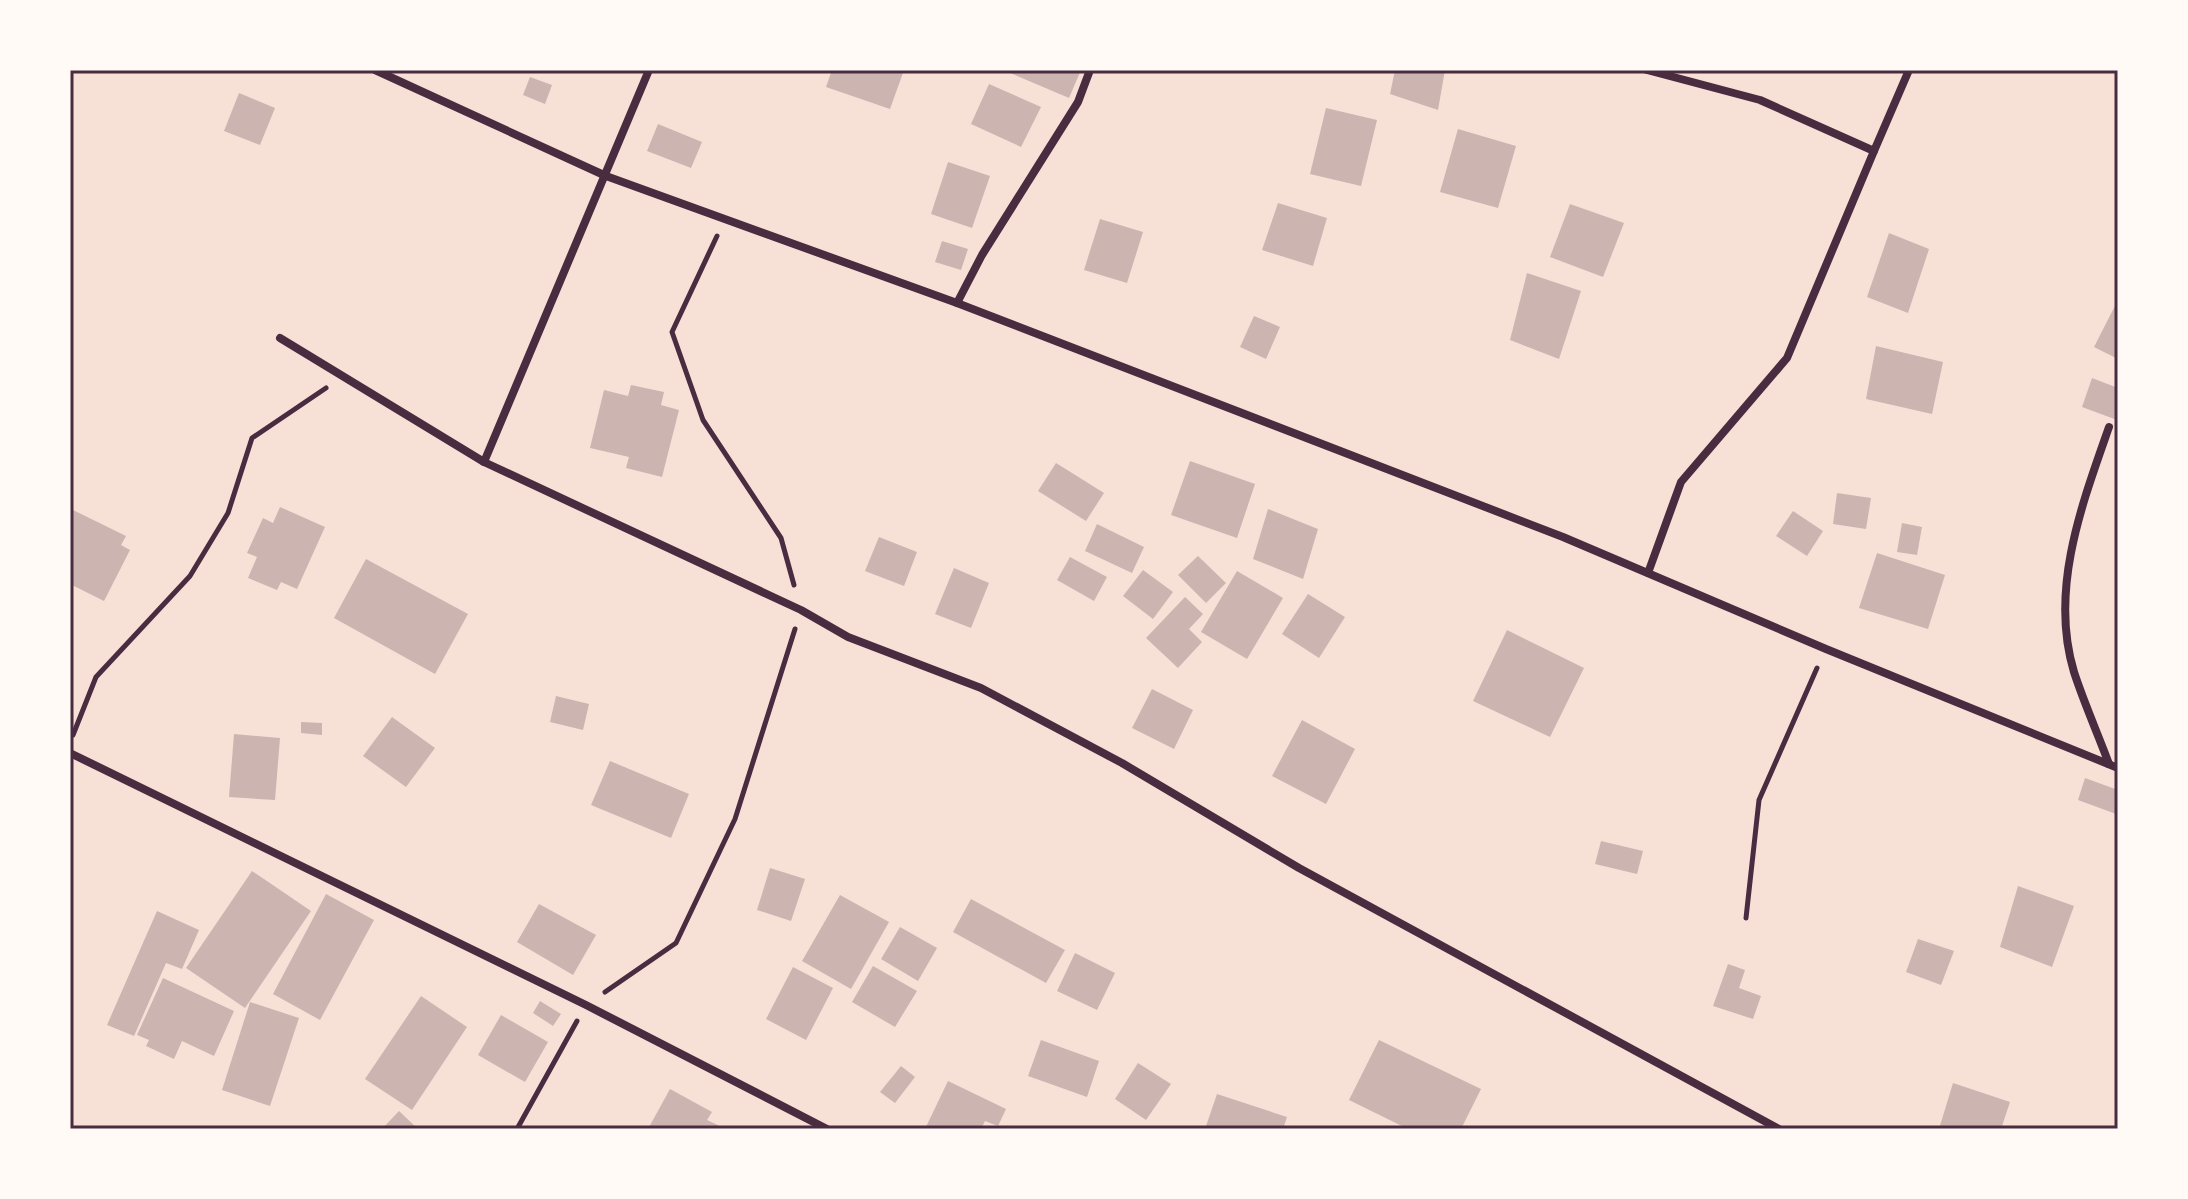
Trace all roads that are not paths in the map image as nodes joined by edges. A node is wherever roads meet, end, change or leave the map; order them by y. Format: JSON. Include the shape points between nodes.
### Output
{"nodes":[{"id":1,"x":375,"y":70,"type":"edge"},
{"id":2,"x":649,"y":70,"type":"edge"},
{"id":3,"x":1090,"y":70,"type":"edge"},
{"id":4,"x":1647,"y":70,"type":"edge"},
{"id":5,"x":1909,"y":70,"type":"edge"},
{"id":6,"x":1874,"y":151,"type":"junction"},
{"id":7,"x":606,"y":176,"type":"junction"},
{"id":8,"x":957,"y":303,"type":"junction"},
{"id":9,"x":280,"y":338,"type":"dead end"},
{"id":10,"x":2109,"y":427,"type":"dead end"},
{"id":11,"x":484,"y":462,"type":"junction"},
{"id":12,"x":1648,"y":573,"type":"junction"},
{"id":13,"x":70,"y":753,"type":"edge"},
{"id":14,"x":2114,"y":766,"type":"edge"},
{"id":15,"x":827,"y":1129,"type":"edge"},
{"id":16,"x":1779,"y":1129,"type":"edge"}],
"edges":[{"from":1,"to":7,"type":"street"},
{"from":2,"to":7,"type":"street"},
{"from":3,"to":8,"type":"street","via":[[1078,102]]},
{"from":4,"to":6,"type":"street","via":[[1760,100]]},
{"from":5,"to":6,"type":"street"},
{"from":6,"to":12,"type":"street","via":[[1787,358],[1681,482]]},
{"from":7,"to":8,"type":"street"},
{"from":7,"to":11,"type":"street"},
{"from":8,"to":12,"type":"street"},
{"from":9,"to":11,"type":"street"},
{"from":10,"to":14,"type":"street","via":[[2078,517],[2064,608],[2073,670]]},
{"from":11,"to":16,"type":"street","via":[[848,637],[981,688]]},
{"from":12,"to":14,"type":"street"},
{"from":13,"to":15,"type":"street"}]}
